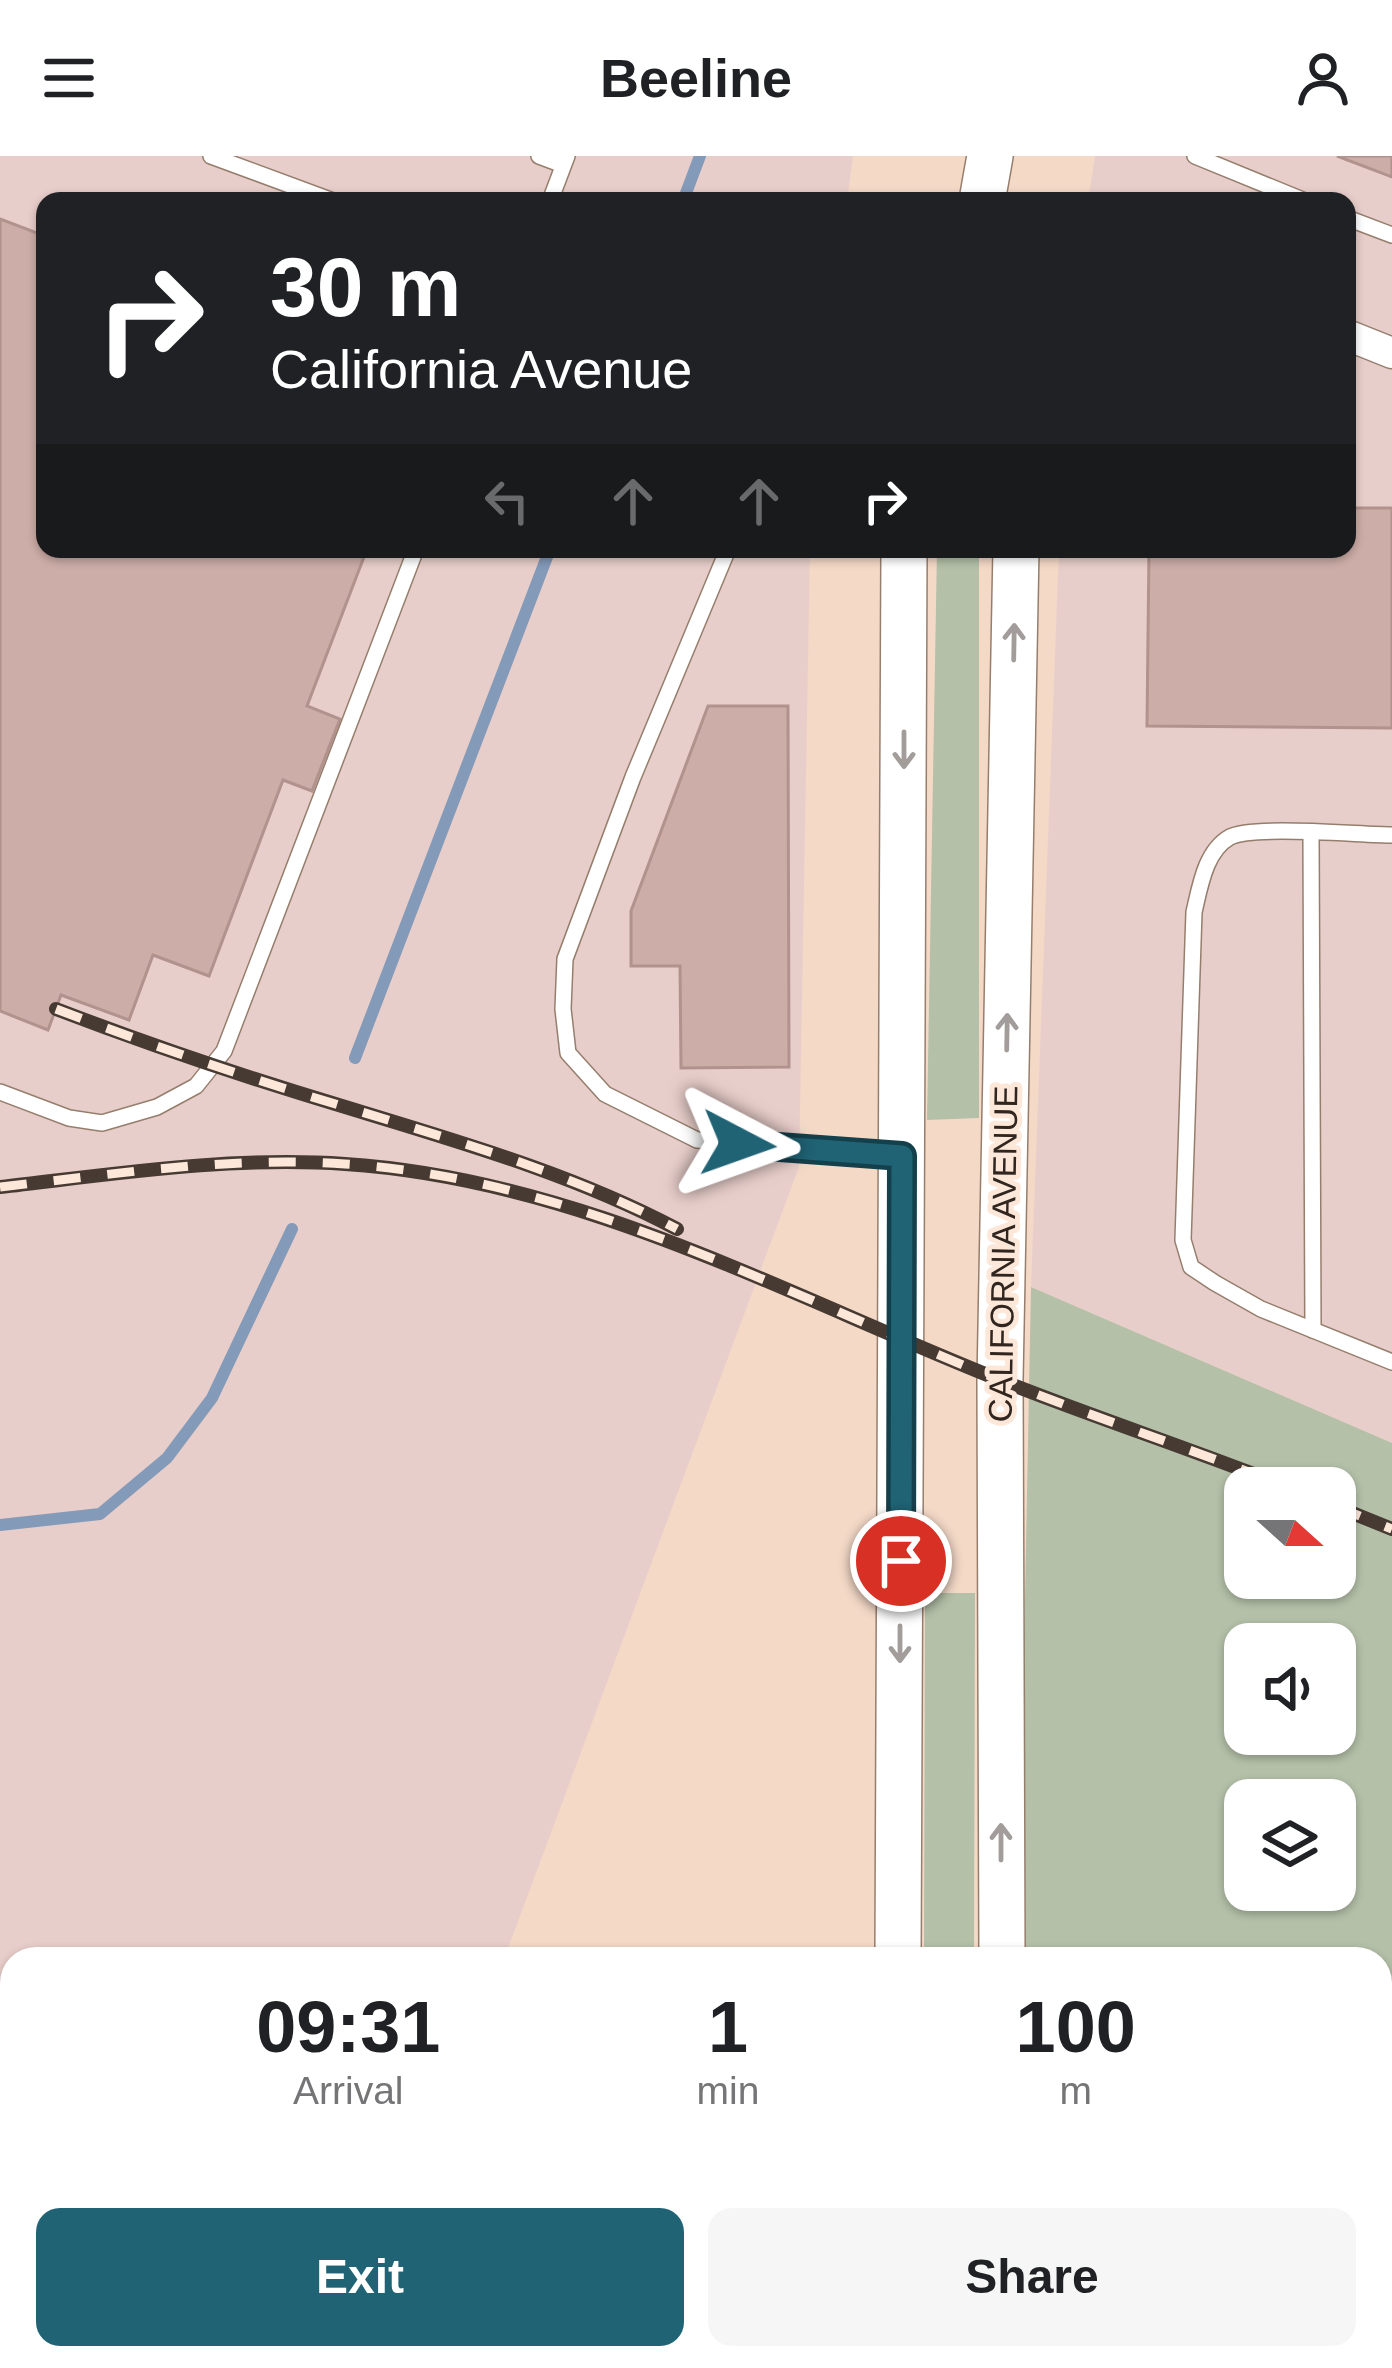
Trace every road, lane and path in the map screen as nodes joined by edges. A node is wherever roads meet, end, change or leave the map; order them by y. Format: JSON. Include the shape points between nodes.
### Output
{"nodes":[{"id":1,"x":211,"y":156,"type":"edge"},
{"id":2,"x":539,"y":156,"type":"edge"},
{"id":3,"x":990,"y":156,"type":"edge"},
{"id":4,"x":1196,"y":156,"type":"edge"},
{"id":5,"x":565,"y":161,"type":"edge"},
{"id":6,"x":309,"y":192,"type":"edge"},
{"id":7,"x":553,"y":192,"type":"edge"},
{"id":8,"x":984,"y":192,"type":"edge"},
{"id":9,"x":1283,"y":192,"type":"edge"},
{"id":10,"x":1356,"y":221,"type":"edge"},
{"id":11,"x":1392,"y":235,"type":"edge"},
{"id":12,"x":1356,"y":339,"type":"edge"},
{"id":13,"x":1392,"y":353,"type":"edge"},
{"id":14,"x":413,"y":558,"type":"edge"},
{"id":15,"x":724,"y":558,"type":"edge"},
{"id":16,"x":904,"y":558,"type":"edge"},
{"id":17,"x":1016,"y":558,"type":"edge"},
{"id":18,"x":1311,"y":835,"type":"junction"},
{"id":19,"x":1392,"y":835,"type":"edge"},
{"id":20,"x":0,"y":1092,"type":"edge"},
{"id":21,"x":902,"y":1156,"type":"junction"},
{"id":22,"x":1313,"y":1330,"type":"junction"},
{"id":23,"x":1392,"y":1362,"type":"edge"},
{"id":24,"x":898,"y":1947,"type":"edge"},
{"id":25,"x":1002,"y":1947,"type":"edge"}],
"edges":[{"from":1,"to":6,"type":"lane"},
{"from":2,"to":5,"type":"lane"},
{"from":3,"to":8,"type":"main road"},
{"from":4,"to":9,"type":"lane"},
{"from":5,"to":7,"type":"lane"},
{"from":10,"to":11,"type":"lane"},
{"from":12,"to":13,"type":"street"},
{"from":14,"to":20,"type":"lane","via":[[224,1051],[196,1087],[102,1123]]},
{"from":15,"to":21,"type":"lane","via":[[565,959],[568,1053],[605,1094],[697,1141]]},
{"from":16,"to":21,"type":"main road","one_way":true},
{"from":25,"to":17,"type":"main road","name":"CALIFORNIA AVENUE","one_way":true,"via":[[1000,1380]]},
{"from":18,"to":19,"type":"lane"},
{"from":18,"to":22,"type":"lane"},
{"from":18,"to":22,"type":"lane","via":[[1264,830],[1229,838],[1204,868],[1194,912],[1183,1240],[1191,1267]]},
{"from":21,"to":24,"type":"main road","one_way":true},
{"from":22,"to":23,"type":"lane"}]}
